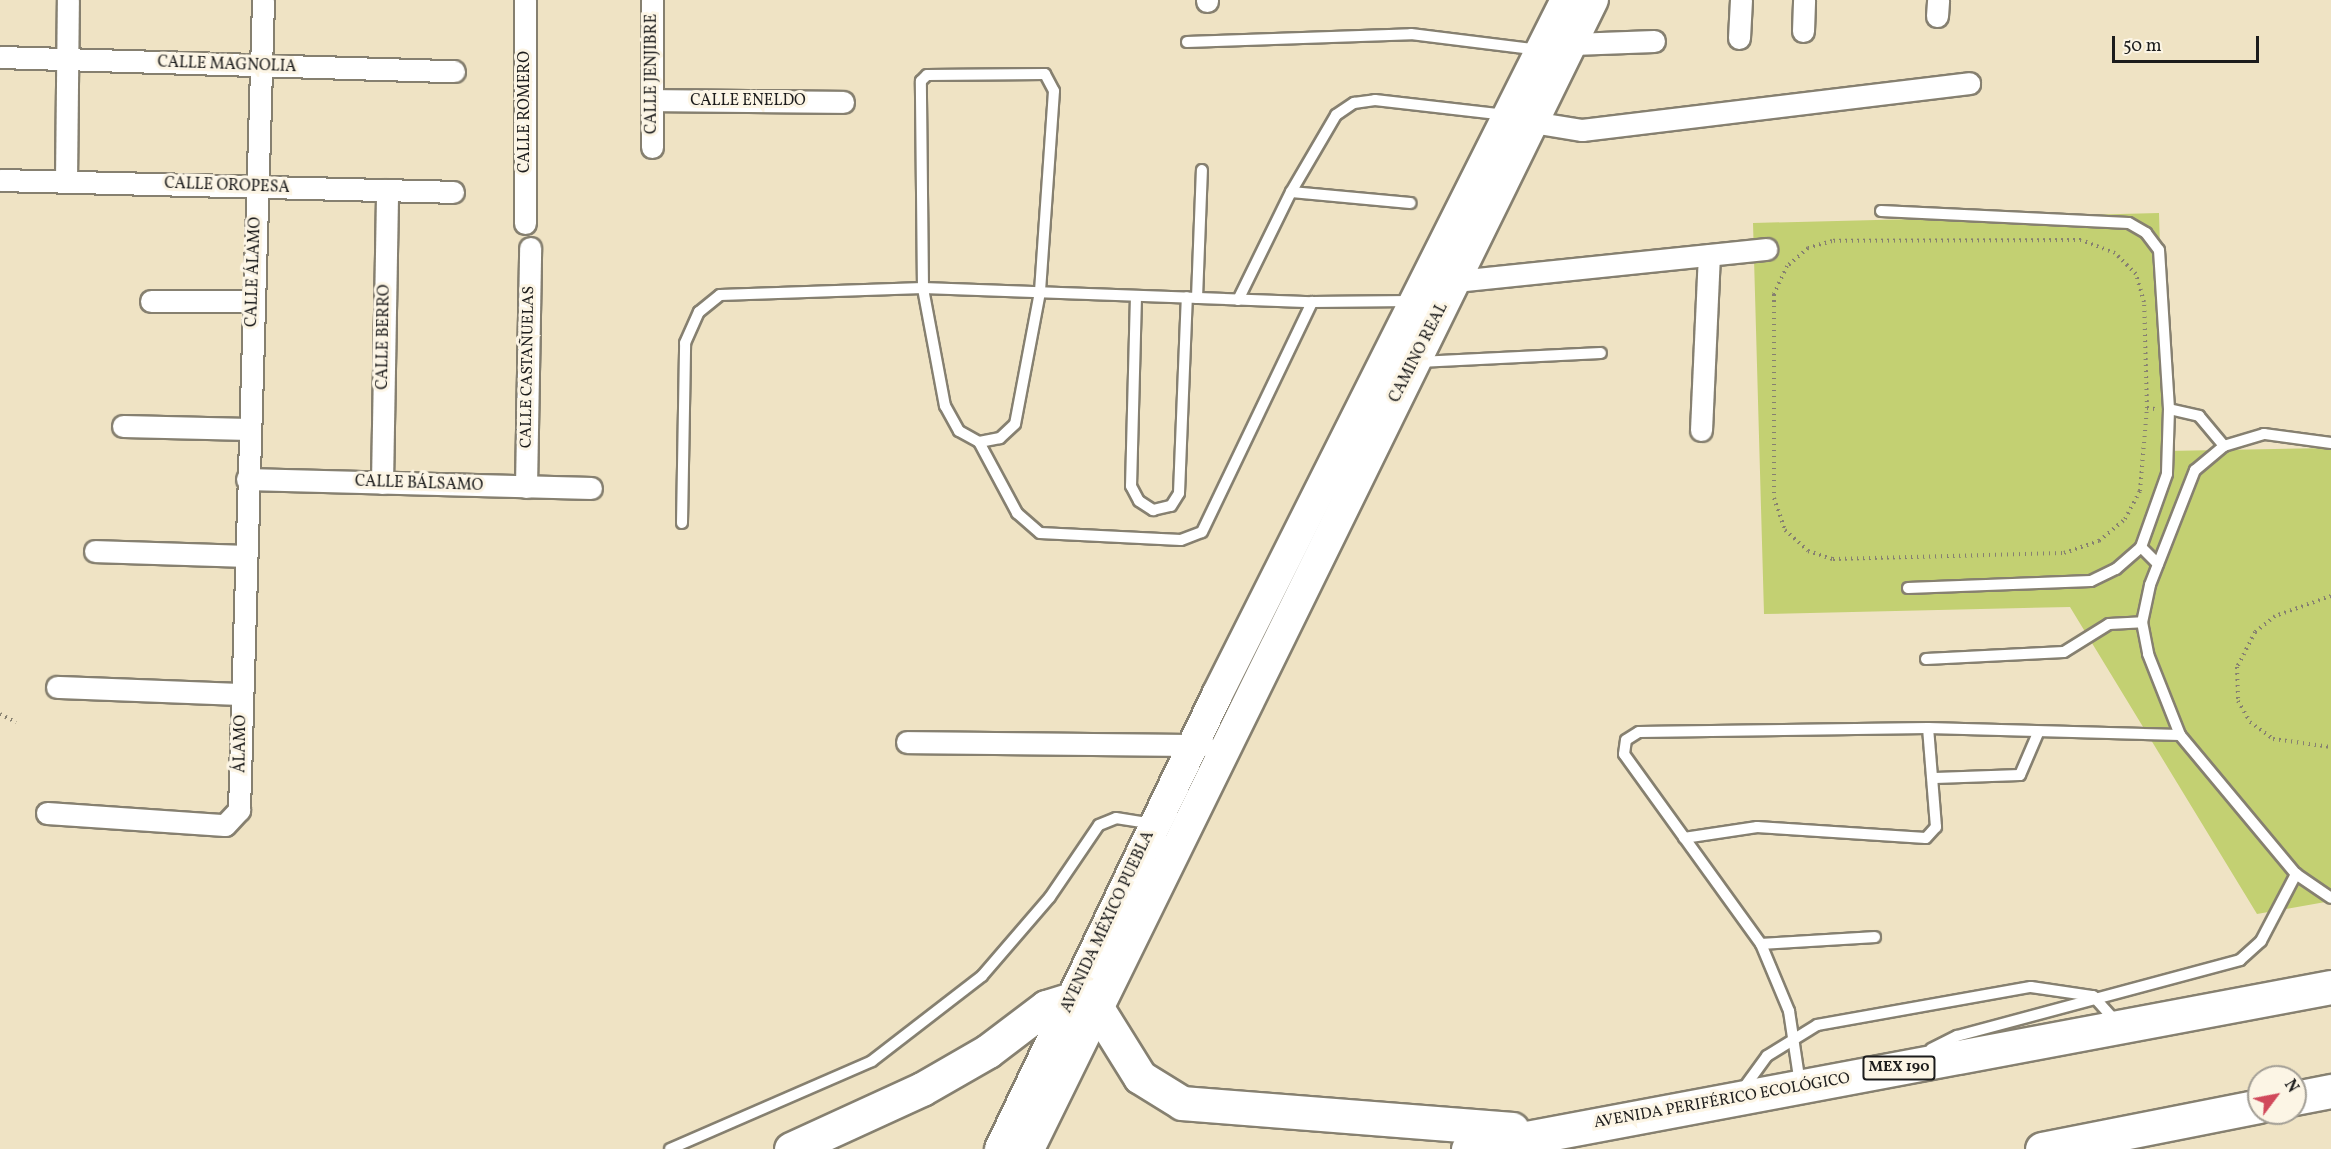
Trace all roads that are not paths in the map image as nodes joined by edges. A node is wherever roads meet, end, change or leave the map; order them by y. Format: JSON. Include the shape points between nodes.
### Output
{"nodes":[{"id":1,"x":68,"y":0,"type":"edge"},
{"id":2,"x":263,"y":0,"type":"edge"},
{"id":3,"x":525,"y":0,"type":"edge"},
{"id":4,"x":652,"y":0,"type":"edge"},
{"id":5,"x":1566,"y":0,"type":"edge"},
{"id":6,"x":1593,"y":0,"type":"edge"},
{"id":7,"x":1741,"y":0,"type":"edge"},
{"id":8,"x":1804,"y":0,"type":"edge"},
{"id":9,"x":1803,"y":31,"type":"dead end"},
{"id":10,"x":1739,"y":38,"type":"dead end"},
{"id":11,"x":1654,"y":41,"type":"dead end"},
{"id":12,"x":1187,"y":42,"type":"dead end"},
{"id":13,"x":1559,"y":52,"type":"junction"},
{"id":14,"x":0,"y":57,"type":"edge"},
{"id":15,"x":67,"y":60,"type":"junction"},
{"id":16,"x":261,"y":66,"type":"junction"},
{"id":17,"x":454,"y":71,"type":"dead end"},
{"id":18,"x":1969,"y":82,"type":"dead end"},
{"id":19,"x":653,"y":100,"type":"junction"},
{"id":20,"x":843,"y":102,"type":"dead end"},
{"id":21,"x":1520,"y":120,"type":"junction"},
{"id":22,"x":652,"y":147,"type":"dead end"},
{"id":23,"x":1202,"y":170,"type":"dead end"},
{"id":24,"x":0,"y":180,"type":"edge"},
{"id":25,"x":66,"y":182,"type":"junction"},
{"id":26,"x":256,"y":187,"type":"junction"},
{"id":27,"x":387,"y":190,"type":"junction"},
{"id":28,"x":453,"y":192,"type":"dead end"},
{"id":29,"x":1291,"y":192,"type":"junction"},
{"id":30,"x":1410,"y":203,"type":"dead end"},
{"id":31,"x":1881,"y":211,"type":"dead end"},
{"id":32,"x":525,"y":223,"type":"dead end"},
{"id":33,"x":530,"y":248,"type":"dead end"},
{"id":34,"x":1766,"y":249,"type":"dead end"},
{"id":35,"x":1709,"y":255,"type":"junction"},
{"id":36,"x":1456,"y":281,"type":"junction"},
{"id":37,"x":923,"y":288,"type":"junction"},
{"id":38,"x":1040,"y":292,"type":"junction"},
{"id":39,"x":1136,"y":296,"type":"junction"},
{"id":40,"x":1192,"y":298,"type":"junction"},
{"id":41,"x":1238,"y":300,"type":"junction"},
{"id":42,"x":151,"y":301,"type":"dead end"},
{"id":43,"x":1416,"y":301,"type":"junction"},
{"id":44,"x":253,"y":302,"type":"junction"},
{"id":45,"x":1312,"y":302,"type":"junction"},
{"id":46,"x":1601,"y":353,"type":"dead end"},
{"id":47,"x":1413,"y":363,"type":"junction"},
{"id":48,"x":2169,"y":409,"type":"junction"},
{"id":49,"x":123,"y":426,"type":"dead end"},
{"id":50,"x":249,"y":429,"type":"junction"},
{"id":51,"x":1701,"y":430,"type":"dead end"},
{"id":52,"x":979,"y":442,"type":"junction"},
{"id":53,"x":2331,"y":443,"type":"edge"},
{"id":54,"x":2224,"y":446,"type":"junction"},
{"id":55,"x":247,"y":479,"type":"junction"},
{"id":56,"x":382,"y":483,"type":"junction"},
{"id":57,"x":526,"y":487,"type":"junction"},
{"id":58,"x":591,"y":488,"type":"dead end"},
{"id":59,"x":682,"y":523,"type":"dead end"},
{"id":60,"x":2141,"y":547,"type":"junction"},
{"id":61,"x":95,"y":551,"type":"dead end"},
{"id":62,"x":245,"y":556,"type":"junction"},
{"id":63,"x":2158,"y":564,"type":"junction"},
{"id":64,"x":1908,"y":588,"type":"dead end"},
{"id":65,"x":2142,"y":622,"type":"junction"},
{"id":66,"x":1926,"y":659,"type":"dead end"},
{"id":67,"x":57,"y":687,"type":"dead end"},
{"id":68,"x":242,"y":694,"type":"junction"},
{"id":69,"x":1230,"y":700,"type":"junction"},
{"id":70,"x":1928,"y":728,"type":"junction"},
{"id":71,"x":2038,"y":733,"type":"junction"},
{"id":72,"x":2180,"y":735,"type":"junction"},
{"id":73,"x":1194,"y":741,"type":"junction"},
{"id":74,"x":907,"y":742,"type":"dead end"},
{"id":75,"x":1222,"y":751,"type":"junction"},
{"id":76,"x":1935,"y":777,"type":"junction"},
{"id":77,"x":47,"y":813,"type":"dead end"},
{"id":78,"x":1167,"y":831,"type":"junction"},
{"id":79,"x":1684,"y":838,"type":"junction"},
{"id":80,"x":2296,"y":874,"type":"junction"},
{"id":81,"x":2331,"y":898,"type":"edge"},
{"id":82,"x":1875,"y":937,"type":"dead end"},
{"id":83,"x":1761,"y":944,"type":"junction"},
{"id":84,"x":2331,"y":987,"type":"edge"},
{"id":85,"x":2093,"y":996,"type":"junction"},
{"id":86,"x":1084,"y":1003,"type":"junction"},
{"id":87,"x":2120,"y":1025,"type":"junction"},
{"id":88,"x":1794,"y":1035,"type":"junction"},
{"id":89,"x":1892,"y":1070,"type":"junction"},
{"id":90,"x":1800,"y":1087,"type":"junction"},
{"id":91,"x":2331,"y":1091,"type":"edge"},
{"id":92,"x":2307,"y":1096,"type":"edge"},
{"id":93,"x":1735,"y":1100,"type":"junction"},
{"id":94,"x":2247,"y":1108,"type":"edge"},
{"id":95,"x":1553,"y":1132,"type":"junction"},
{"id":96,"x":670,"y":1149,"type":"edge"},
{"id":97,"x":791,"y":1149,"type":"edge"},
{"id":98,"x":1000,"y":1149,"type":"edge"},
{"id":99,"x":1029,"y":1149,"type":"edge"},
{"id":100,"x":1468,"y":1149,"type":"edge"},
{"id":101,"x":2042,"y":1149,"type":"edge"}],
"edges":[{"from":1,"to":15,"type":"street"},
{"from":2,"to":16,"type":"street"},
{"from":3,"to":32,"type":"street","name":"CALLE ROMERO"},
{"from":4,"to":19,"type":"street","name":"CALLE JENJIBRE"},
{"from":5,"to":13,"type":"street","name":"CAMINO REAL"},
{"from":6,"to":13,"type":"street","name":"CAMINO REAL"},
{"from":7,"to":10,"type":"street"},
{"from":8,"to":9,"type":"street"},
{"from":11,"to":13,"type":"street"},
{"from":12,"to":13,"type":"lane","via":[[1411,34]]},
{"from":13,"to":21,"type":"street","name":"CAMINO REAL"},
{"from":14,"to":15,"type":"street","name":"CALLE MAGNOLIA"},
{"from":15,"to":16,"type":"street","name":"CALLE MAGNOLIA"},
{"from":15,"to":25,"type":"street"},
{"from":16,"to":17,"type":"street","name":"CALLE MAGNOLIA"},
{"from":16,"to":26,"type":"street","name":"CALLE ÁLAMO"},
{"from":18,"to":21,"type":"street","via":[[1582,130]]},
{"from":19,"to":20,"type":"street","name":"CALLE ENELDO"},
{"from":19,"to":22,"type":"street","name":"CALLE JENJIBRE"},
{"from":21,"to":29,"type":"lane","via":[[1375,100],[1354,103],[1336,115]]},
{"from":21,"to":36,"type":"street","name":"CAMINO REAL"},
{"from":21,"to":43,"type":"street","name":"CAMINO REAL"},
{"from":23,"to":40,"type":"lane"},
{"from":24,"to":25,"type":"street","name":"CALLE OROPESA"},
{"from":25,"to":26,"type":"street","name":"CALLE OROPESA"},
{"from":26,"to":27,"type":"street","name":"CALLE OROPESA"},
{"from":26,"to":44,"type":"street","name":"CALLE ÁLAMO"},
{"from":27,"to":28,"type":"street","name":"CALLE OROPESA"},
{"from":27,"to":56,"type":"street","name":"CALLE BERRO"},
{"from":29,"to":30,"type":"lane"},
{"from":29,"to":41,"type":"lane"},
{"from":31,"to":48,"type":"lane","via":[[2129,223],[2146,233],[2159,250]]},
{"from":33,"to":57,"type":"street","name":"CALLE CASTAÑUELAS"},
{"from":34,"to":35,"type":"street"},
{"from":35,"to":36,"type":"street"},
{"from":35,"to":51,"type":"street"},
{"from":36,"to":47,"type":"street","name":"CAMINO REAL"},
{"from":37,"to":38,"type":"lane"},
{"from":37,"to":38,"type":"lane","via":[[921,81],[927,75],[1045,74],[1054,91]]},
{"from":37,"to":52,"type":"lane","via":[[945,406],[959,431]]},
{"from":37,"to":59,"type":"lane","via":[[754,291],[720,295],[699,312],[685,343]]},
{"from":38,"to":39,"type":"lane"},
{"from":38,"to":52,"type":"lane","via":[[1015,424],[1000,438]]},
{"from":39,"to":40,"type":"lane"},
{"from":39,"to":40,"type":"lane","via":[[1131,486],[1139,501],[1153,510],[1171,506],[1179,493]]},
{"from":40,"to":41,"type":"lane"},
{"from":41,"to":45,"type":"lane"},
{"from":42,"to":44,"type":"street"},
{"from":43,"to":45,"type":"lane"},
{"from":43,"to":69,"type":"street","name":"CAMINO REAL"},
{"from":44,"to":50,"type":"street","name":"CALLE ÁLAMO"},
{"from":45,"to":52,"type":"lane","via":[[1202,532],[1181,540],[1040,533],[1017,513]]},
{"from":46,"to":47,"type":"lane"},
{"from":47,"to":69,"type":"street","name":"CAMINO REAL"},
{"from":48,"to":54,"type":"lane","via":[[2199,416]]},
{"from":48,"to":60,"type":"lane","via":[[2167,474]]},
{"from":49,"to":50,"type":"street"},
{"from":50,"to":55,"type":"street","name":"CALLE ÁLAMO"},
{"from":53,"to":54,"type":"lane","via":[[2264,434]]},
{"from":54,"to":63,"type":"lane","via":[[2195,470]]},
{"from":55,"to":56,"type":"street","name":"CALLE BÁLSAMO"},
{"from":55,"to":62,"type":"street","name":"ÁLAMO"},
{"from":56,"to":57,"type":"street","name":"CALLE BÁLSAMO"},
{"from":57,"to":58,"type":"street","name":"CALLE BÁLSAMO"},
{"from":60,"to":63,"type":"lane"},
{"from":60,"to":64,"type":"lane","via":[[2116,569],[2091,581]]},
{"from":61,"to":62,"type":"street"},
{"from":62,"to":68,"type":"street","name":"ÁLAMO"},
{"from":63,"to":65,"type":"lane"},
{"from":65,"to":66,"type":"lane","via":[[2109,624],[2064,652]]},
{"from":65,"to":72,"type":"lane","via":[[2148,654]]},
{"from":67,"to":68,"type":"street"},
{"from":68,"to":77,"type":"street","name":"ÁLAMO","via":[[235,819],[225,825]]},
{"from":69,"to":73,"type":"street","name":"AVENIDA MÉXICO PUEBLA"},
{"from":69,"to":75,"type":"street","name":"AVENIDA MÉXICO PUEBLA"},
{"from":70,"to":71,"type":"lane"},
{"from":70,"to":76,"type":"lane"},
{"from":70,"to":79,"type":"lane","via":[[1639,732],[1626,741],[1624,754]]},
{"from":71,"to":72,"type":"lane"},
{"from":71,"to":76,"type":"lane","via":[[2020,775]]},
{"from":72,"to":80,"type":"lane"},
{"from":73,"to":74,"type":"street"},
{"from":73,"to":75,"type":"street"},
{"from":73,"to":78,"type":"street","name":"AVENIDA MÉXICO PUEBLA"},
{"from":75,"to":78,"type":"street","name":"AVENIDA MÉXICO PUEBLA"},
{"from":76,"to":79,"type":"lane","via":[[1936,827],[1926,838],[1757,827]]},
{"from":78,"to":86,"type":"street","name":"AVENIDA MÉXICO PUEBLA"},
{"from":78,"to":96,"type":"lane","via":[[1116,819],[1099,825],[1050,897],[982,976],[872,1061]]},
{"from":79,"to":83,"type":"lane"},
{"from":80,"to":81,"type":"lane"},
{"from":80,"to":85,"type":"lane","via":[[2261,941],[2240,960]]},
{"from":82,"to":83,"type":"lane"},
{"from":83,"to":88,"type":"lane"},
{"from":84,"to":87,"type":"highway","name":"AVENIDA PERIFÉRICO ECOLÓGICO","number":"MEX 190"},
{"from":85,"to":87,"type":"lane"},
{"from":85,"to":88,"type":"lane","via":[[2031,987],[1817,1025]]},
{"from":85,"to":89,"type":"lane","via":[[1956,1036]]},
{"from":86,"to":95,"type":"highway","via":[[1140,1077],[1182,1103]]},
{"from":86,"to":97,"type":"highway","via":[[1046,1007],[988,1051],[922,1089]]},
{"from":86,"to":98,"type":"street","name":"AVENIDA MÉXICO PUEBLA"},
{"from":86,"to":99,"type":"street","name":"AVENIDA MÉXICO PUEBLA"},
{"from":87,"to":89,"type":"highway","name":"AVENIDA PERIFÉRICO ECOLÓGICO","number":"MEX 190"},
{"from":88,"to":90,"type":"lane"},
{"from":88,"to":93,"type":"lane","via":[[1767,1056]]},
{"from":89,"to":90,"type":"highway","name":"AVENIDA PERIFÉRICO ECOLÓGICO","number":"MEX 190"},
{"from":90,"to":93,"type":"highway","name":"AVENIDA PERIFÉRICO ECOLÓGICO","number":"MEX 190"},
{"from":91,"to":92,"type":"highway"},
{"from":93,"to":95,"type":"highway","name":"AVENIDA PERIFÉRICO ECOLÓGICO","number":"MEX 190"},
{"from":94,"to":101,"type":"highway"},
{"from":95,"to":100,"type":"highway","name":"AVENIDA PERIFÉRICO ECOLÓGICO","number":"MEX 190"}]}
